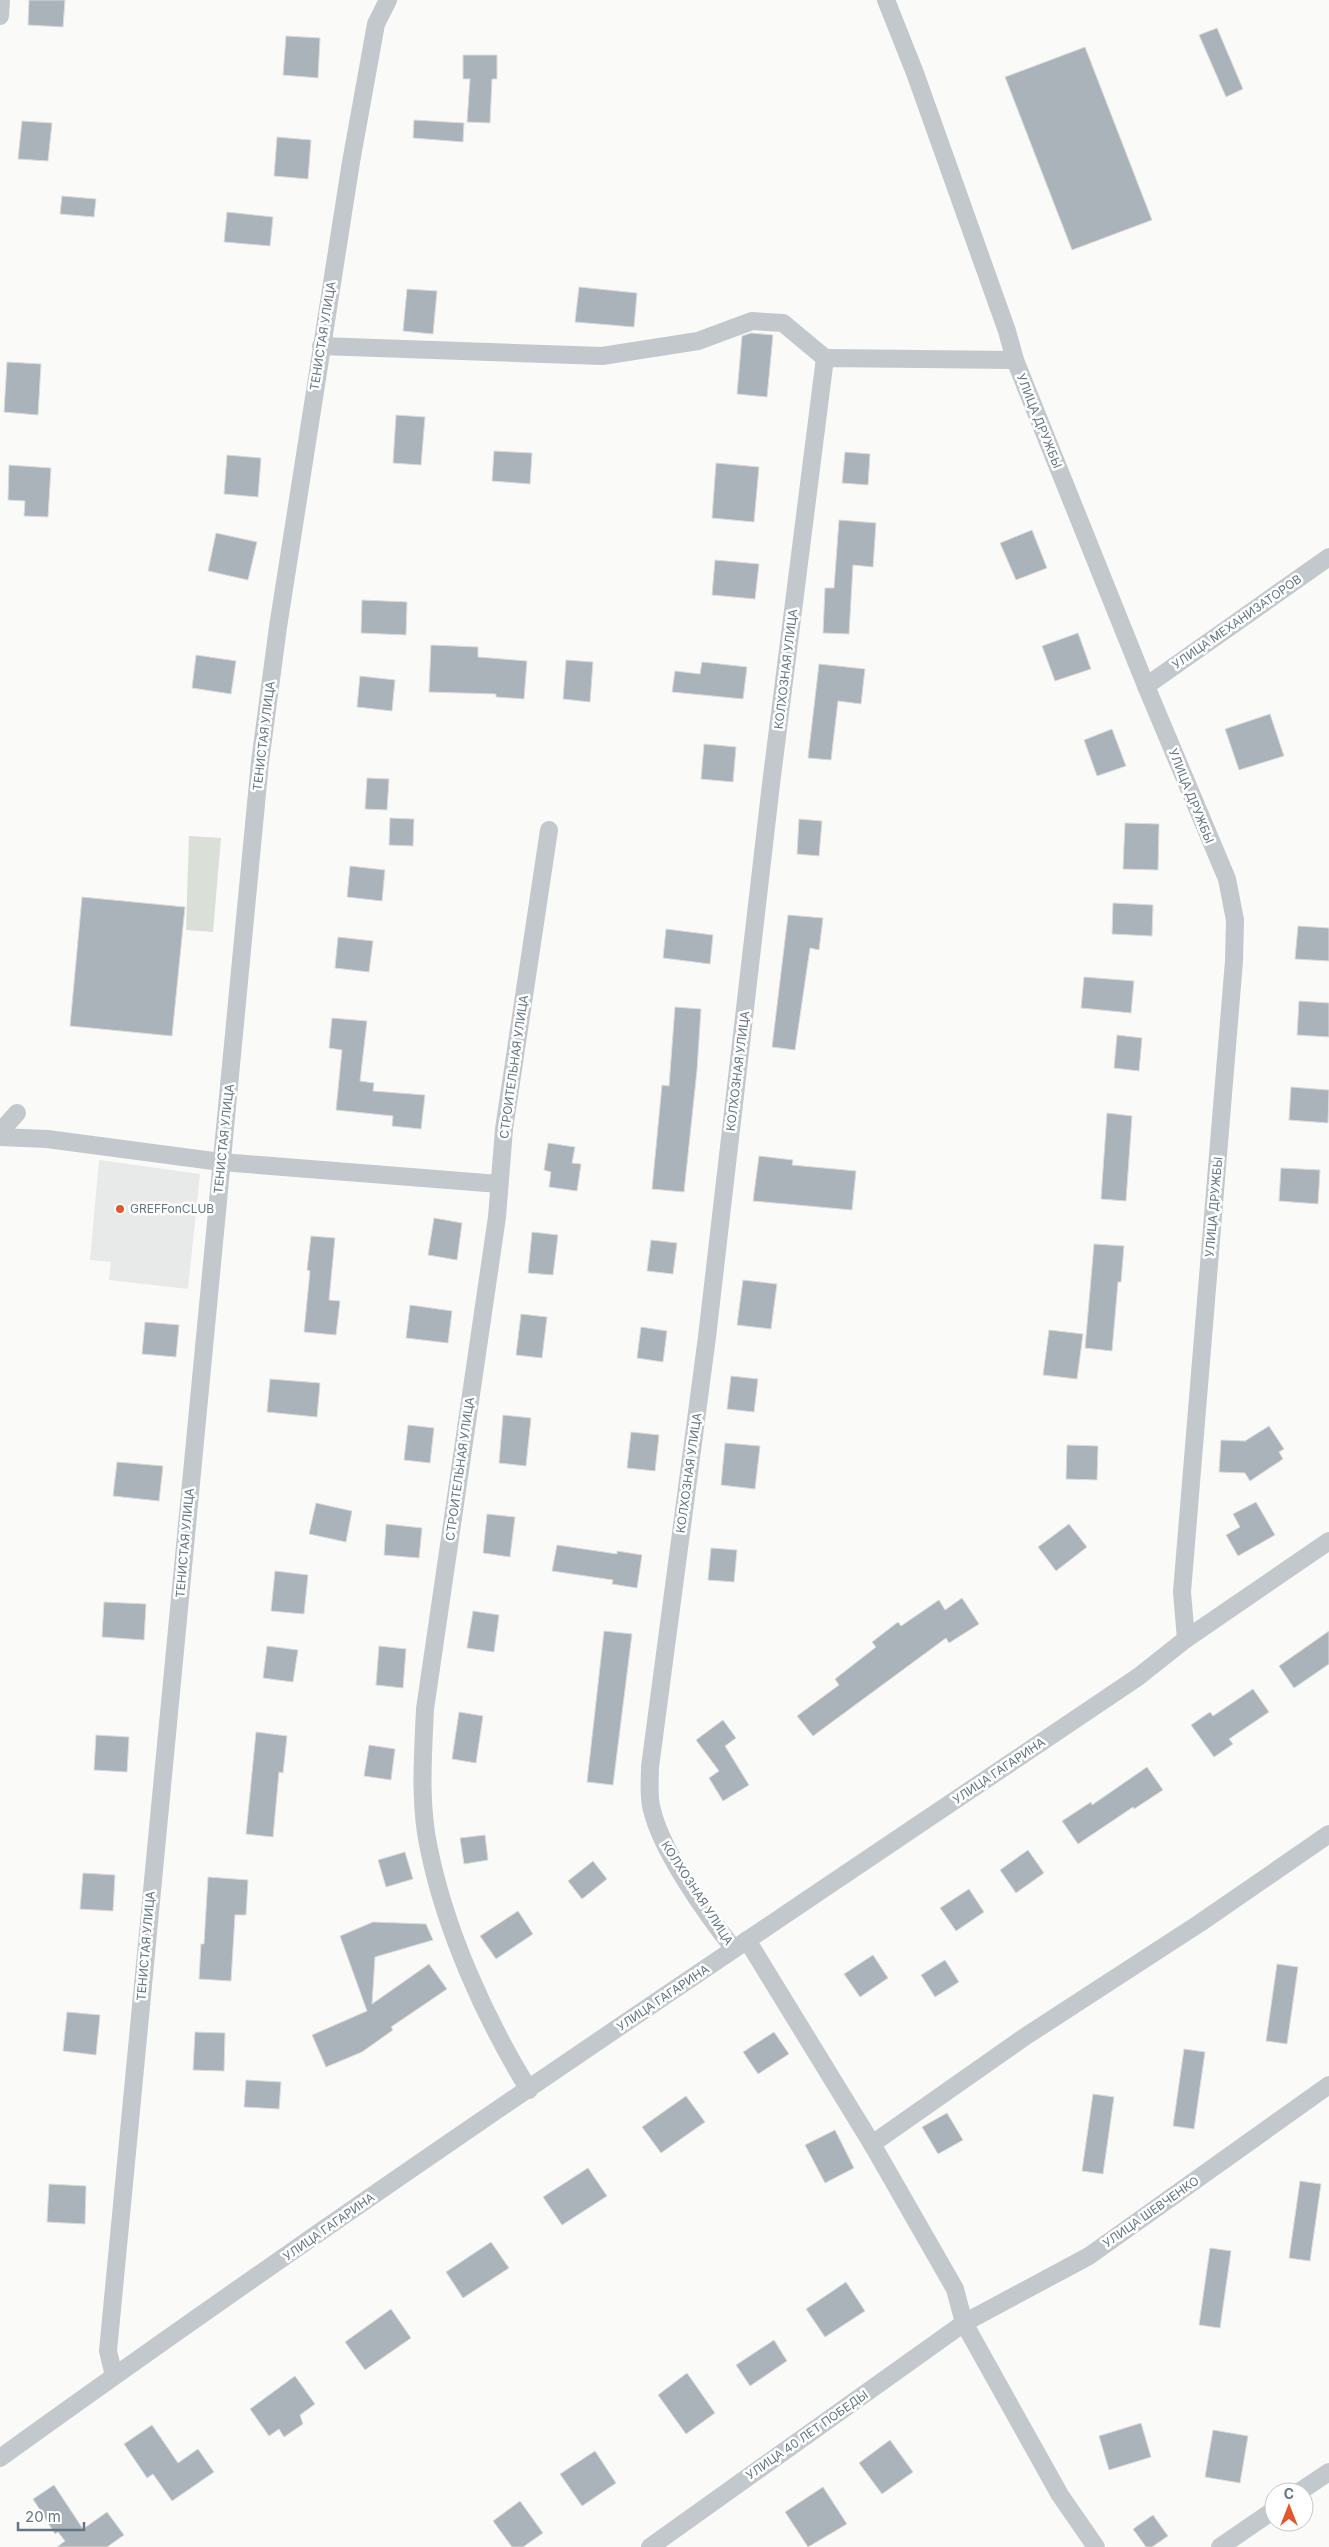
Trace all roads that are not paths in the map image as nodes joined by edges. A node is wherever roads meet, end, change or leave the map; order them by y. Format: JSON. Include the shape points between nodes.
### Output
{"nodes":[{"id":1,"x":1,"y":0,"type":"edge"},
{"id":2,"x":388,"y":0,"type":"edge"},
{"id":3,"x":886,"y":0,"type":"edge"},
{"id":4,"x":0,"y":16,"type":"edge"},
{"id":5,"x":322,"y":346,"type":"junction"},
{"id":6,"x":825,"y":358,"type":"junction"},
{"id":7,"x":1015,"y":360,"type":"junction"},
{"id":8,"x":1329,"y":558,"type":"edge"},
{"id":9,"x":1146,"y":686,"type":"junction"},
{"id":10,"x":550,"y":830,"type":"dead end"},
{"id":11,"x":17,"y":1113,"type":"dead end"},
{"id":12,"x":0,"y":1132,"type":"edge"},
{"id":13,"x":0,"y":1137,"type":"edge"},
{"id":14,"x":222,"y":1162,"type":"junction"},
{"id":15,"x":499,"y":1184,"type":"junction"},
{"id":16,"x":1329,"y":1541,"type":"edge"},
{"id":17,"x":1186,"y":1639,"type":"junction"},
{"id":18,"x":1329,"y":1834,"type":"edge"},
{"id":19,"x":741,"y":1945,"type":"junction"},
{"id":20,"x":1329,"y":2086,"type":"edge"},
{"id":21,"x":528,"y":2090,"type":"junction"},
{"id":22,"x":872,"y":2144,"type":"junction"},
{"id":23,"x":964,"y":2324,"type":"junction"},
{"id":24,"x":114,"y":2376,"type":"junction"},
{"id":25,"x":0,"y":2458,"type":"edge"},
{"id":26,"x":1329,"y":2472,"type":"edge"},
{"id":27,"x":1314,"y":2482,"type":"edge"},
{"id":28,"x":1264,"y":2517,"type":"edge"},
{"id":29,"x":650,"y":2547,"type":"edge"},
{"id":30,"x":1096,"y":2547,"type":"edge"},
{"id":31,"x":1220,"y":2547,"type":"edge"}],
"edges":[{"from":1,"to":4,"type":"street"},
{"from":2,"to":5,"type":"street","name":"ТЕНИСТАЯ УЛИЦА","via":[[376,24]]},
{"from":3,"to":7,"type":"street","name":"УЛИЦА ДРУЖБЫ","via":[[925,100]]},
{"from":5,"to":6,"type":"street","via":[[602,356],[698,341],[752,321],[783,322]]},
{"from":5,"to":14,"type":"street","name":"ТЕНИСТАЯ УЛИЦА","via":[[260,762]]},
{"from":6,"to":7,"type":"street"},
{"from":6,"to":19,"type":"street","name":"КОЛХОЗНАЯ УЛИЦА","via":[[771,784],[708,1327],[650,1768],[651,1807],[658,1834],[716,1925]]},
{"from":7,"to":9,"type":"street","name":"УЛИЦА ДРУЖБЫ"},
{"from":8,"to":9,"type":"street","name":"УЛИЦА МЕХАНИЗАТОРОВ"},
{"from":9,"to":17,"type":"street","name":"УЛИЦА ДРУЖБЫ","via":[[1227,879],[1235,920],[1182,1592]]},
{"from":10,"to":15,"type":"street","name":"СТРОИТЕЛЬНАЯ УЛИЦА","via":[[504,1129]]},
{"from":11,"to":12,"type":"street"},
{"from":13,"to":14,"type":"street","via":[[47,1139]]},
{"from":14,"to":15,"type":"street"},
{"from":14,"to":24,"type":"street","name":"ТЕНИСТАЯ УЛИЦА","via":[[108,2351]]},
{"from":15,"to":21,"type":"street","name":"СТРОИТЕЛЬНАЯ УЛИЦА","via":[[497,1217],[425,1709],[422,1775],[428,1848],[449,1920],[485,2012]]},
{"from":16,"to":17,"type":"street","name":"УЛИЦА ГАГАРИНА"},
{"from":17,"to":19,"type":"street","name":"УЛИЦА ГАГАРИНА","via":[[1138,1677]]},
{"from":18,"to":22,"type":"street","via":[[1026,2036]]},
{"from":19,"to":21,"type":"street","name":"УЛИЦА ГАГАРИНА"},
{"from":19,"to":22,"type":"street","name":"КОЛХОЗНАЯ УЛИЦА"},
{"from":20,"to":23,"type":"street","name":"УЛИЦА ШЕВЧЕНКО","via":[[1089,2256]]},
{"from":21,"to":24,"type":"street","name":"УЛИЦА ГАГАРИНА"},
{"from":22,"to":23,"type":"street","name":"КОЛХОЗНАЯ УЛИЦА","via":[[955,2289]]},
{"from":23,"to":29,"type":"street","name":"УЛИЦА 40 ЛЕТ ПОБЕДЫ"},
{"from":23,"to":30,"type":"street","name":"КОЛХОЗНАЯ УЛИЦА","via":[[1060,2496]]},
{"from":24,"to":25,"type":"street","name":"УЛИЦА ГАГАРИНА"},
{"from":26,"to":27,"type":"street"},
{"from":28,"to":31,"type":"street"}]}
